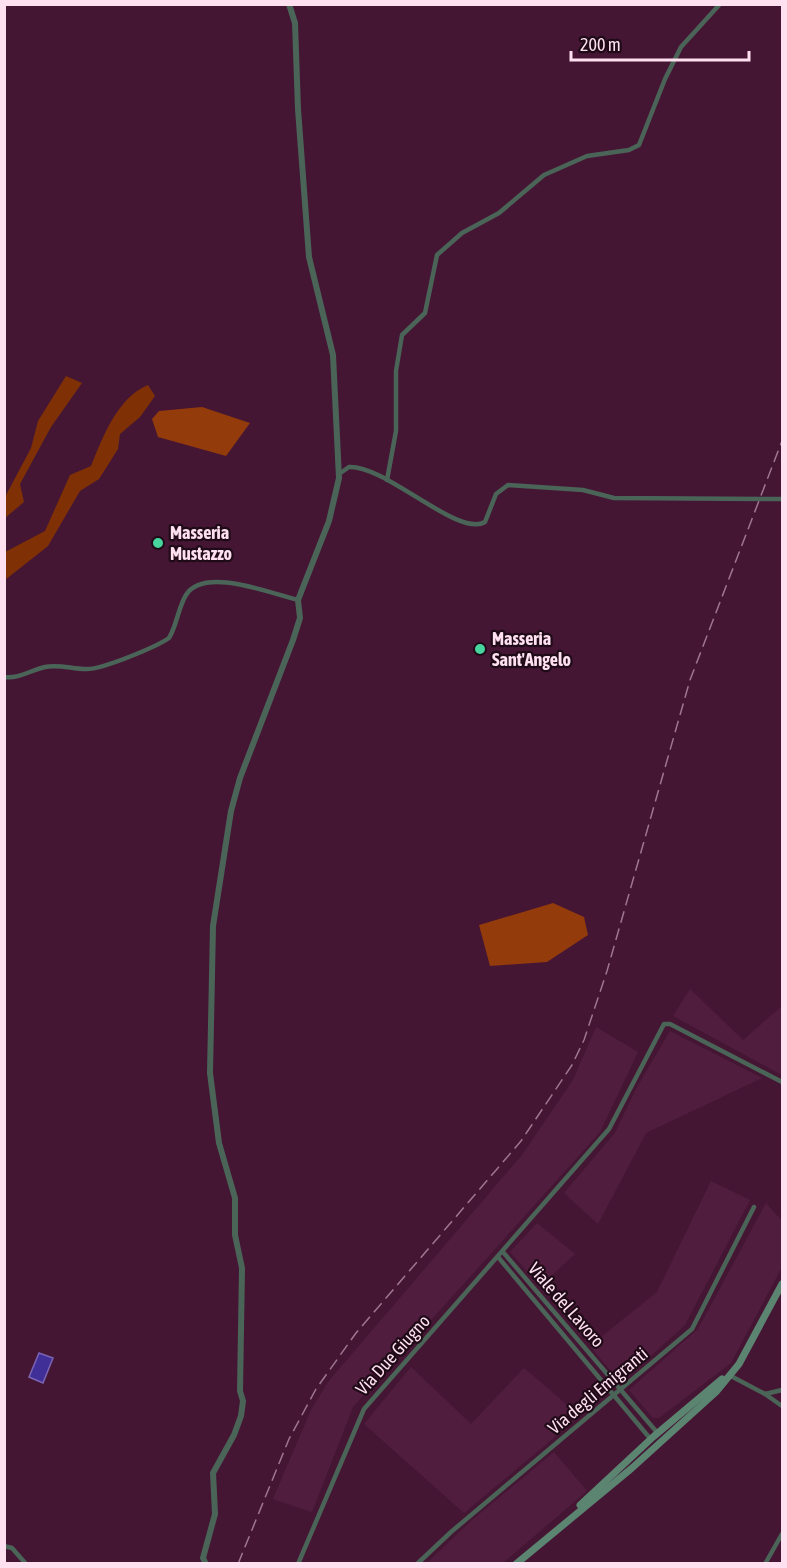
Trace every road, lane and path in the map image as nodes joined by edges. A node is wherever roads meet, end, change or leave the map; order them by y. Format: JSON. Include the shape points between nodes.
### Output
{"nodes":[{"id":1,"x":290,"y":4,"type":"edge"},
{"id":2,"x":720,"y":4,"type":"edge"},
{"id":3,"x":339,"y":474,"type":"junction"},
{"id":4,"x":387,"y":480,"type":"junction"},
{"id":5,"x":783,"y":499,"type":"edge"},
{"id":6,"x":298,"y":600,"type":"junction"},
{"id":7,"x":4,"y":677,"type":"edge"},
{"id":8,"x":783,"y":1082,"type":"edge"},
{"id":9,"x":754,"y":1207,"type":"dead end"},
{"id":10,"x":503,"y":1252,"type":"junction"},
{"id":11,"x":498,"y":1257,"type":"junction"},
{"id":12,"x":783,"y":1284,"type":"edge"},
{"id":13,"x":739,"y":1364,"type":"junction"},
{"id":14,"x":729,"y":1375,"type":"junction"},
{"id":15,"x":620,"y":1389,"type":"junction"},
{"id":16,"x":783,"y":1389,"type":"edge"},
{"id":17,"x":765,"y":1394,"type":"junction"},
{"id":18,"x":614,"y":1395,"type":"junction"},
{"id":19,"x":783,"y":1406,"type":"edge"},
{"id":20,"x":689,"y":1418,"type":"junction"},
{"id":21,"x":652,"y":1434,"type":"junction"},
{"id":22,"x":621,"y":1477,"type":"junction"},
{"id":23,"x":783,"y":1534,"type":"edge"},
{"id":24,"x":542,"y":1542,"type":"junction"},
{"id":25,"x":4,"y":1546,"type":"edge"},
{"id":26,"x":204,"y":1561,"type":"edge"},
{"id":27,"x":26,"y":1563,"type":"edge"},
{"id":28,"x":298,"y":1563,"type":"edge"},
{"id":29,"x":417,"y":1563,"type":"edge"},
{"id":30,"x":516,"y":1563,"type":"edge"},
{"id":31,"x":765,"y":1563,"type":"edge"}],
"edges":[{"from":1,"to":3,"type":"street","via":[[295,23],[309,257],[333,355]]},
{"from":2,"to":4,"type":"street","via":[[681,47],[639,144],[629,150],[587,156],[544,175],[499,213],[462,233],[437,255],[425,313],[402,335],[396,371],[396,431]]},
{"from":3,"to":4,"type":"street","via":[[354,466]]},
{"from":3,"to":6,"type":"street","via":[[329,521]]},
{"from":4,"to":5,"type":"street","via":[[448,516],[477,525],[485,522],[496,494],[508,485],[583,490],[614,498]]},
{"from":6,"to":7,"type":"street","via":[[226,582],[204,584],[187,593],[169,638],[145,651],[88,670],[44,667]]},
{"from":6,"to":26,"type":"street","via":[[300,618],[231,811],[213,926],[211,1094],[219,1143],[235,1198],[235,1235],[243,1268],[243,1401],[234,1435],[213,1473],[215,1514]]},
{"from":8,"to":10,"type":"street","name":"Via Due Giugno","via":[[664,1024],[609,1129]]},
{"from":9,"to":15,"type":"street","name":"Via degli Emigranti","via":[[692,1329]]},
{"from":10,"to":11,"type":"street","name":"Via Due Giugno"},
{"from":10,"to":15,"type":"street","name":"Viale del Lavoro"},
{"from":11,"to":18,"type":"street"},
{"from":11,"to":28,"type":"street","name":"Via Due Giugno","via":[[364,1408]]},
{"from":12,"to":13,"type":"main road"},
{"from":13,"to":14,"type":"main road"},
{"from":13,"to":21,"type":"main road"},
{"from":14,"to":17,"type":"street"},
{"from":14,"to":20,"type":"main road"},
{"from":15,"to":18,"type":"street","name":"Via degli Emigranti"},
{"from":15,"to":21,"type":"street","name":"Viale del Lavoro"},
{"from":16,"to":17,"type":"street"},
{"from":17,"to":19,"type":"street"},
{"from":18,"to":21,"type":"street"},
{"from":18,"to":29,"type":"street","name":"Via degli Emigranti"},
{"from":20,"to":21,"type":"street","via":[[670,1430]]},
{"from":20,"to":22,"type":"main road"},
{"from":21,"to":22,"type":"street","via":[[643,1454]]},
{"from":21,"to":24,"type":"main road"},
{"from":22,"to":24,"type":"main road"},
{"from":23,"to":31,"type":"street"},
{"from":24,"to":30,"type":"main road"},
{"from":25,"to":27,"type":"street","via":[[12,1548]]}]}
